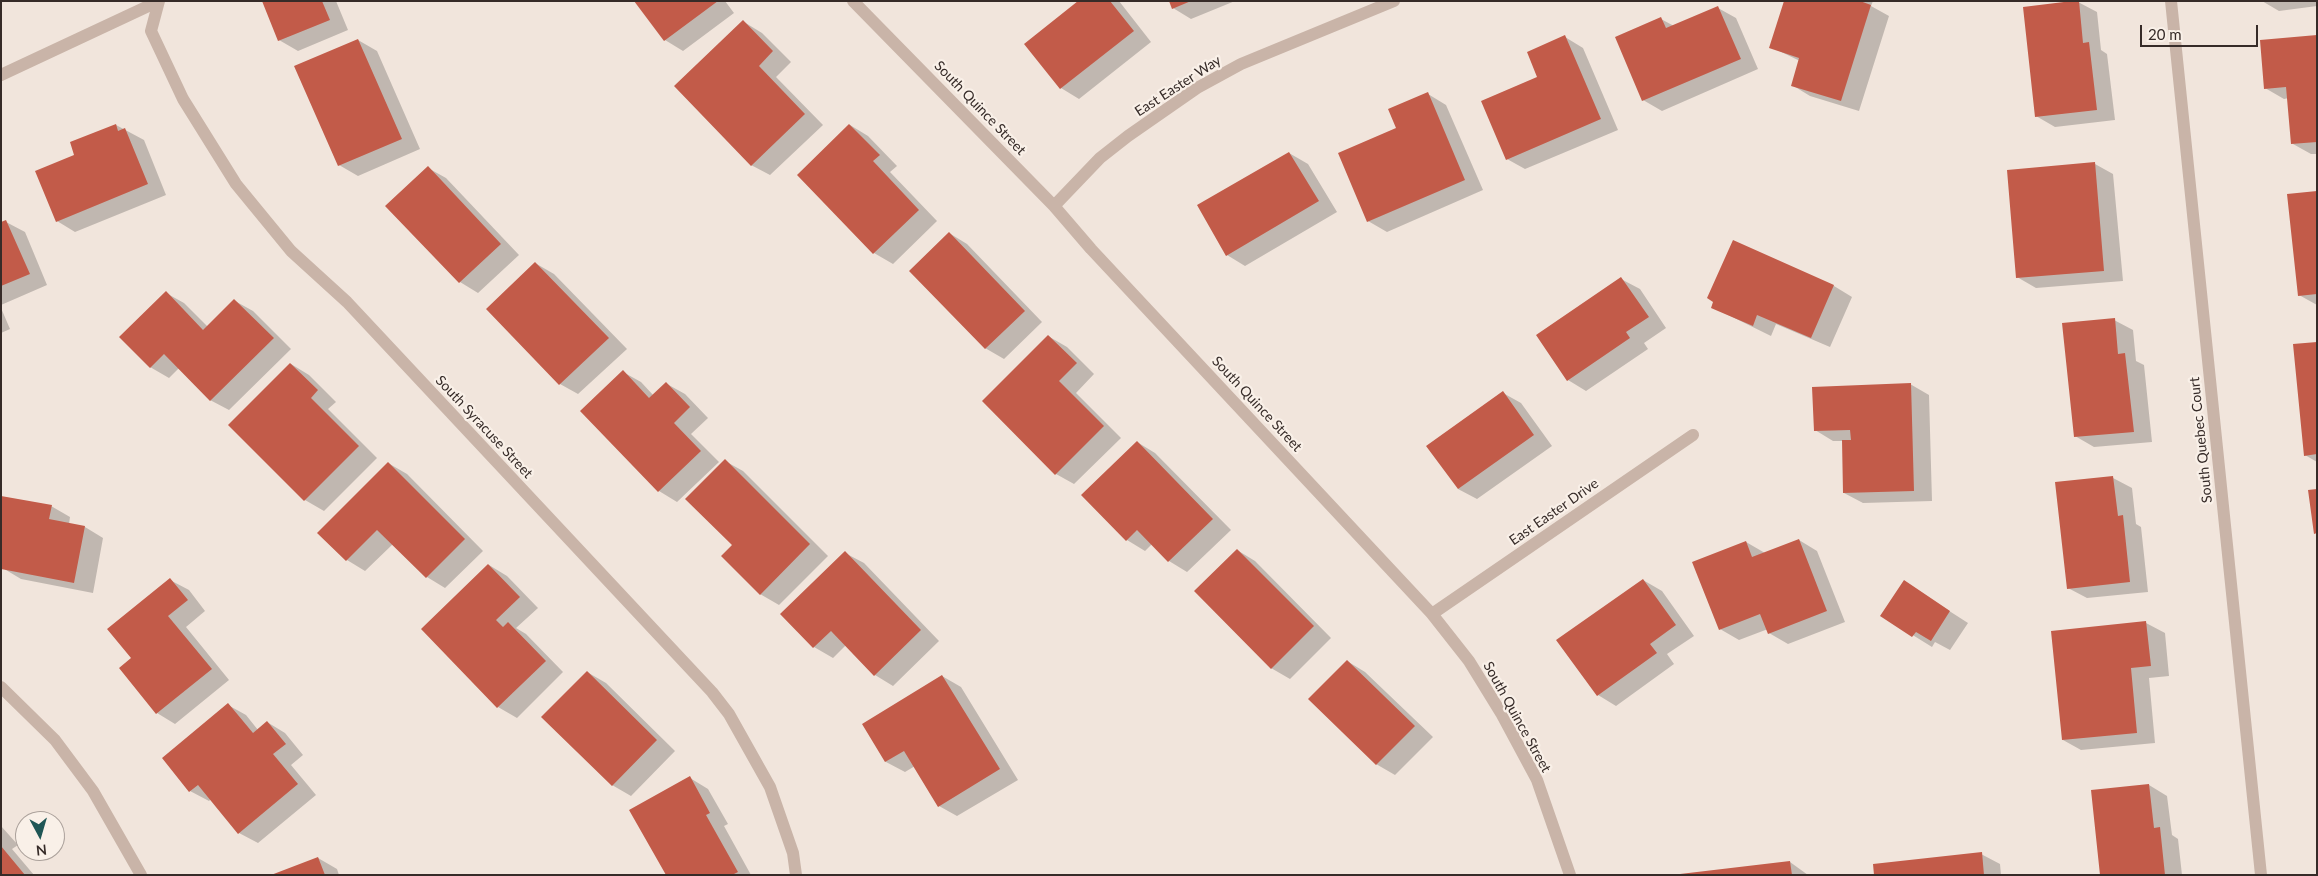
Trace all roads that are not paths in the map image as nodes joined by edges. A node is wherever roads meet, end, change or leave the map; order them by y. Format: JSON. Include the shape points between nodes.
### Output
{"nodes":[{"id":1,"x":159,"y":1,"type":"edge"},
{"id":2,"x":853,"y":1,"type":"edge"},
{"id":3,"x":1394,"y":1,"type":"edge"},
{"id":4,"x":2171,"y":1,"type":"edge"},
{"id":5,"x":1,"y":75,"type":"edge"},
{"id":6,"x":1054,"y":206,"type":"junction"},
{"id":7,"x":1693,"y":435,"type":"dead end"},
{"id":8,"x":1432,"y":614,"type":"junction"},
{"id":9,"x":1,"y":687,"type":"edge"},
{"id":10,"x":141,"y":875,"type":"edge"},
{"id":11,"x":796,"y":875,"type":"edge"},
{"id":12,"x":1570,"y":875,"type":"edge"},
{"id":13,"x":2261,"y":875,"type":"edge"}],
"edges":[{"from":1,"to":5,"type":"street"},
{"from":1,"to":11,"type":"street","name":"South Syracuse Street","via":[[151,31],[183,100],[236,184],[291,250],[347,302],[712,692],[729,714],[770,787],[793,853]]},
{"from":2,"to":6,"type":"street","name":"South Quince Street"},
{"from":3,"to":6,"type":"street","name":"East Easter Way","via":[[1242,64],[1197,88],[1100,158]]},
{"from":4,"to":13,"type":"street","name":"South Quebec Court"},
{"from":6,"to":8,"type":"street","name":"South Quince Street"},
{"from":7,"to":8,"type":"street","name":"East Easter Drive"},
{"from":8,"to":12,"type":"street","name":"South Quince Street","via":[[1469,661],[1537,780]]},
{"from":9,"to":10,"type":"street","via":[[55,740],[93,791]]}]}
